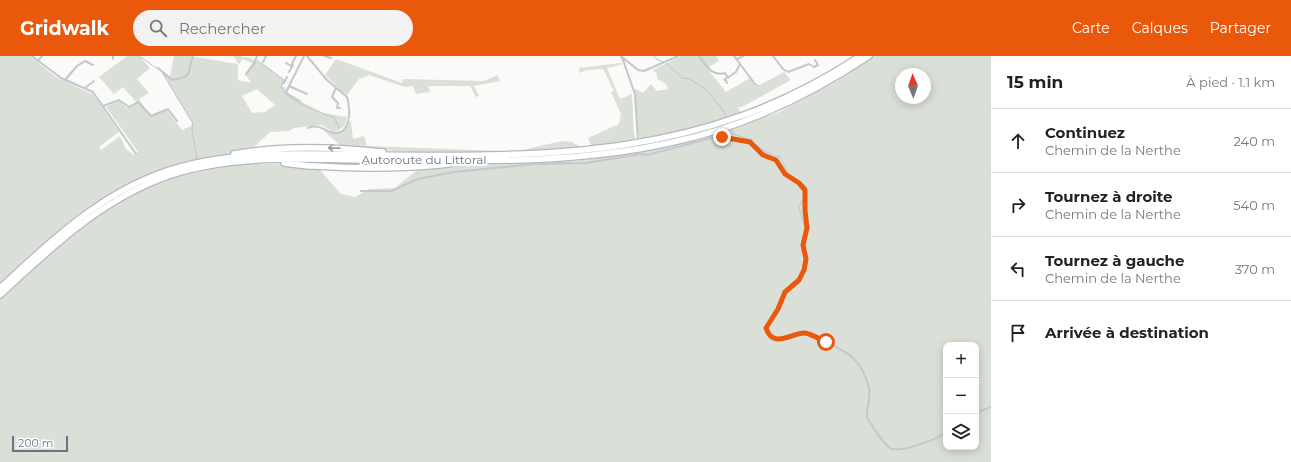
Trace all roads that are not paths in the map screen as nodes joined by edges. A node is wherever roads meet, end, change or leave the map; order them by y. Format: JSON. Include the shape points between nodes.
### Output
{"nodes":[{"id":1,"x":32,"y":56,"type":"edge"},
{"id":2,"x":42,"y":56,"type":"edge"},
{"id":3,"x":193,"y":56,"type":"edge"},
{"id":4,"x":258,"y":56,"type":"edge"},
{"id":5,"x":266,"y":56,"type":"edge"},
{"id":6,"x":297,"y":56,"type":"edge"},
{"id":7,"x":305,"y":56,"type":"edge"},
{"id":8,"x":324,"y":56,"type":"edge"},
{"id":9,"x":676,"y":56,"type":"edge"},
{"id":10,"x":698,"y":56,"type":"edge"},
{"id":11,"x":734,"y":56,"type":"edge"},
{"id":12,"x":743,"y":56,"type":"edge"},
{"id":13,"x":773,"y":56,"type":"edge"},
{"id":14,"x":860,"y":56,"type":"edge"},
{"id":15,"x":869,"y":56,"type":"edge"},
{"id":16,"x":622,"y":57,"type":"edge"},
{"id":17,"x":331,"y":58,"type":"dead end"},
{"id":18,"x":303,"y":59,"type":"junction"},
{"id":19,"x":296,"y":60,"type":"dead end"},
{"id":20,"x":737,"y":60,"type":"junction"},
{"id":21,"x":815,"y":60,"type":"dead end"},
{"id":22,"x":38,"y":61,"type":"junction"},
{"id":23,"x":263,"y":62,"type":"dead end"},
{"id":24,"x":286,"y":63,"type":"dead end"},
{"id":25,"x":740,"y":64,"type":"junction"},
{"id":26,"x":93,"y":65,"type":"dead end"},
{"id":27,"x":293,"y":65,"type":"dead end"},
{"id":28,"x":158,"y":68,"type":"dead end"},
{"id":29,"x":291,"y":69,"type":"junction"},
{"id":30,"x":297,"y":71,"type":"junction"},
{"id":31,"x":290,"y":72,"type":"dead end"},
{"id":32,"x":246,"y":74,"type":"dead end"},
{"id":33,"x":287,"y":77,"type":"dead end"},
{"id":34,"x":725,"y":79,"type":"junction"},
{"id":35,"x":65,"y":80,"type":"junction"},
{"id":36,"x":285,"y":80,"type":"junction"},
{"id":37,"x":94,"y":81,"type":"dead end"},
{"id":38,"x":291,"y":83,"type":"junction"},
{"id":39,"x":727,"y":83,"type":"dead end"},
{"id":40,"x":284,"y":84,"type":"dead end"},
{"id":41,"x":290,"y":86,"type":"junction"},
{"id":42,"x":758,"y":86,"type":"dead end"},
{"id":43,"x":85,"y":88,"type":"junction"},
{"id":44,"x":336,"y":88,"type":"junction"},
{"id":45,"x":307,"y":94,"type":"dead end"},
{"id":46,"x":300,"y":101,"type":"dead end"},
{"id":47,"x":103,"y":106,"type":"junction"},
{"id":48,"x":340,"y":108,"type":"dead end"},
{"id":49,"x":176,"y":121,"type":"dead end"},
{"id":50,"x":308,"y":128,"type":"dead end"},
{"id":51,"x":638,"y":141,"type":"dead end"},
{"id":52,"x":136,"y":154,"type":"dead end"},
{"id":53,"x":361,"y":191,"type":"dead end"},
{"id":54,"x":0,"y":288,"type":"edge"},
{"id":55,"x":0,"y":295,"type":"edge"},
{"id":56,"x":991,"y":407,"type":"edge"},
{"id":57,"x":979,"y":412,"type":"edge"},
{"id":58,"x":943,"y":434,"type":"edge"}],
"edges":[{"from":1,"to":22,"type":"street"},
{"from":2,"to":22,"type":"street"},
{"from":3,"to":28,"type":"street","via":[[186,77],[172,80]]},
{"from":4,"to":32,"type":"street"},
{"from":5,"to":23,"type":"street"},
{"from":6,"to":18,"type":"street"},
{"from":6,"to":19,"type":"street"},
{"from":6,"to":24,"type":"street","via":[[291,66]]},
{"from":7,"to":18,"type":"street"},
{"from":7,"to":44,"type":"street"},
{"from":8,"to":17,"type":"street"},
{"from":9,"to":16,"type":"street","via":[[644,71],[638,70]]},
{"from":10,"to":34,"type":"street","via":[[712,72],[725,73]]},
{"from":11,"to":20,"type":"street"},
{"from":12,"to":20,"type":"street"},
{"from":13,"to":21,"type":"street","via":[[788,72],[809,64],[814,67],[818,65]]},
{"from":14,"to":54,"type":"highway","name":"Autoroute du Littoral","one_way":true,"via":[[776,103],[724,122],[638,144],[575,152],[457,156],[336,148],[270,149],[201,160],[137,183],[95,207],[46,246]]},
{"from":15,"to":55,"type":"highway","name":"Autoroute du Littoral","via":[[833,79],[761,114],[708,133],[638,149],[569,158],[520,160],[286,160],[224,164],[172,175],[117,199],[75,228]]},
{"from":16,"to":51,"type":"street","via":[[635,94]]},
{"from":18,"to":30,"type":"street"},
{"from":20,"to":25,"type":"street"},
{"from":22,"to":35,"type":"street"},
{"from":25,"to":34,"type":"street","via":[[737,72]]},
{"from":25,"to":42,"type":"street"},
{"from":26,"to":35,"type":"street","via":[[85,61],[76,66]]},
{"from":27,"to":29,"type":"street"},
{"from":29,"to":30,"type":"street"},
{"from":29,"to":31,"type":"street"},
{"from":30,"to":38,"type":"street"},
{"from":33,"to":36,"type":"street"},
{"from":34,"to":39,"type":"street"},
{"from":35,"to":43,"type":"street"},
{"from":36,"to":38,"type":"street"},
{"from":36,"to":40,"type":"street"},
{"from":37,"to":43,"type":"street"},
{"from":38,"to":41,"type":"street"},
{"from":41,"to":45,"type":"street"},
{"from":41,"to":46,"type":"street","via":[[286,93]]},
{"from":43,"to":47,"type":"street","via":[[93,92]]},
{"from":44,"to":48,"type":"street","via":[[332,97],[338,103],[337,108]]},
{"from":44,"to":50,"type":"street","via":[[347,97],[349,105],[349,116],[345,126],[336,132],[322,127]]},
{"from":47,"to":49,"type":"street","via":[[120,100],[129,107],[138,102],[150,116],[168,109]]},
{"from":47,"to":52,"type":"street"},
{"from":53,"to":58,"type":"street","via":[[391,191],[418,179],[454,172],[535,164],[580,164],[640,152],[647,155],[715,137],[746,140],[763,155],[774,159],[785,174],[805,190],[807,228],[803,245],[806,259],[804,270],[799,280],[785,292],[768,324],[766,328],[770,336],[784,338],[805,333],[840,347],[850,354],[867,380],[870,397],[867,418],[889,447],[896,449],[927,442]]},
{"from":56,"to":57,"type":"street"}]}
